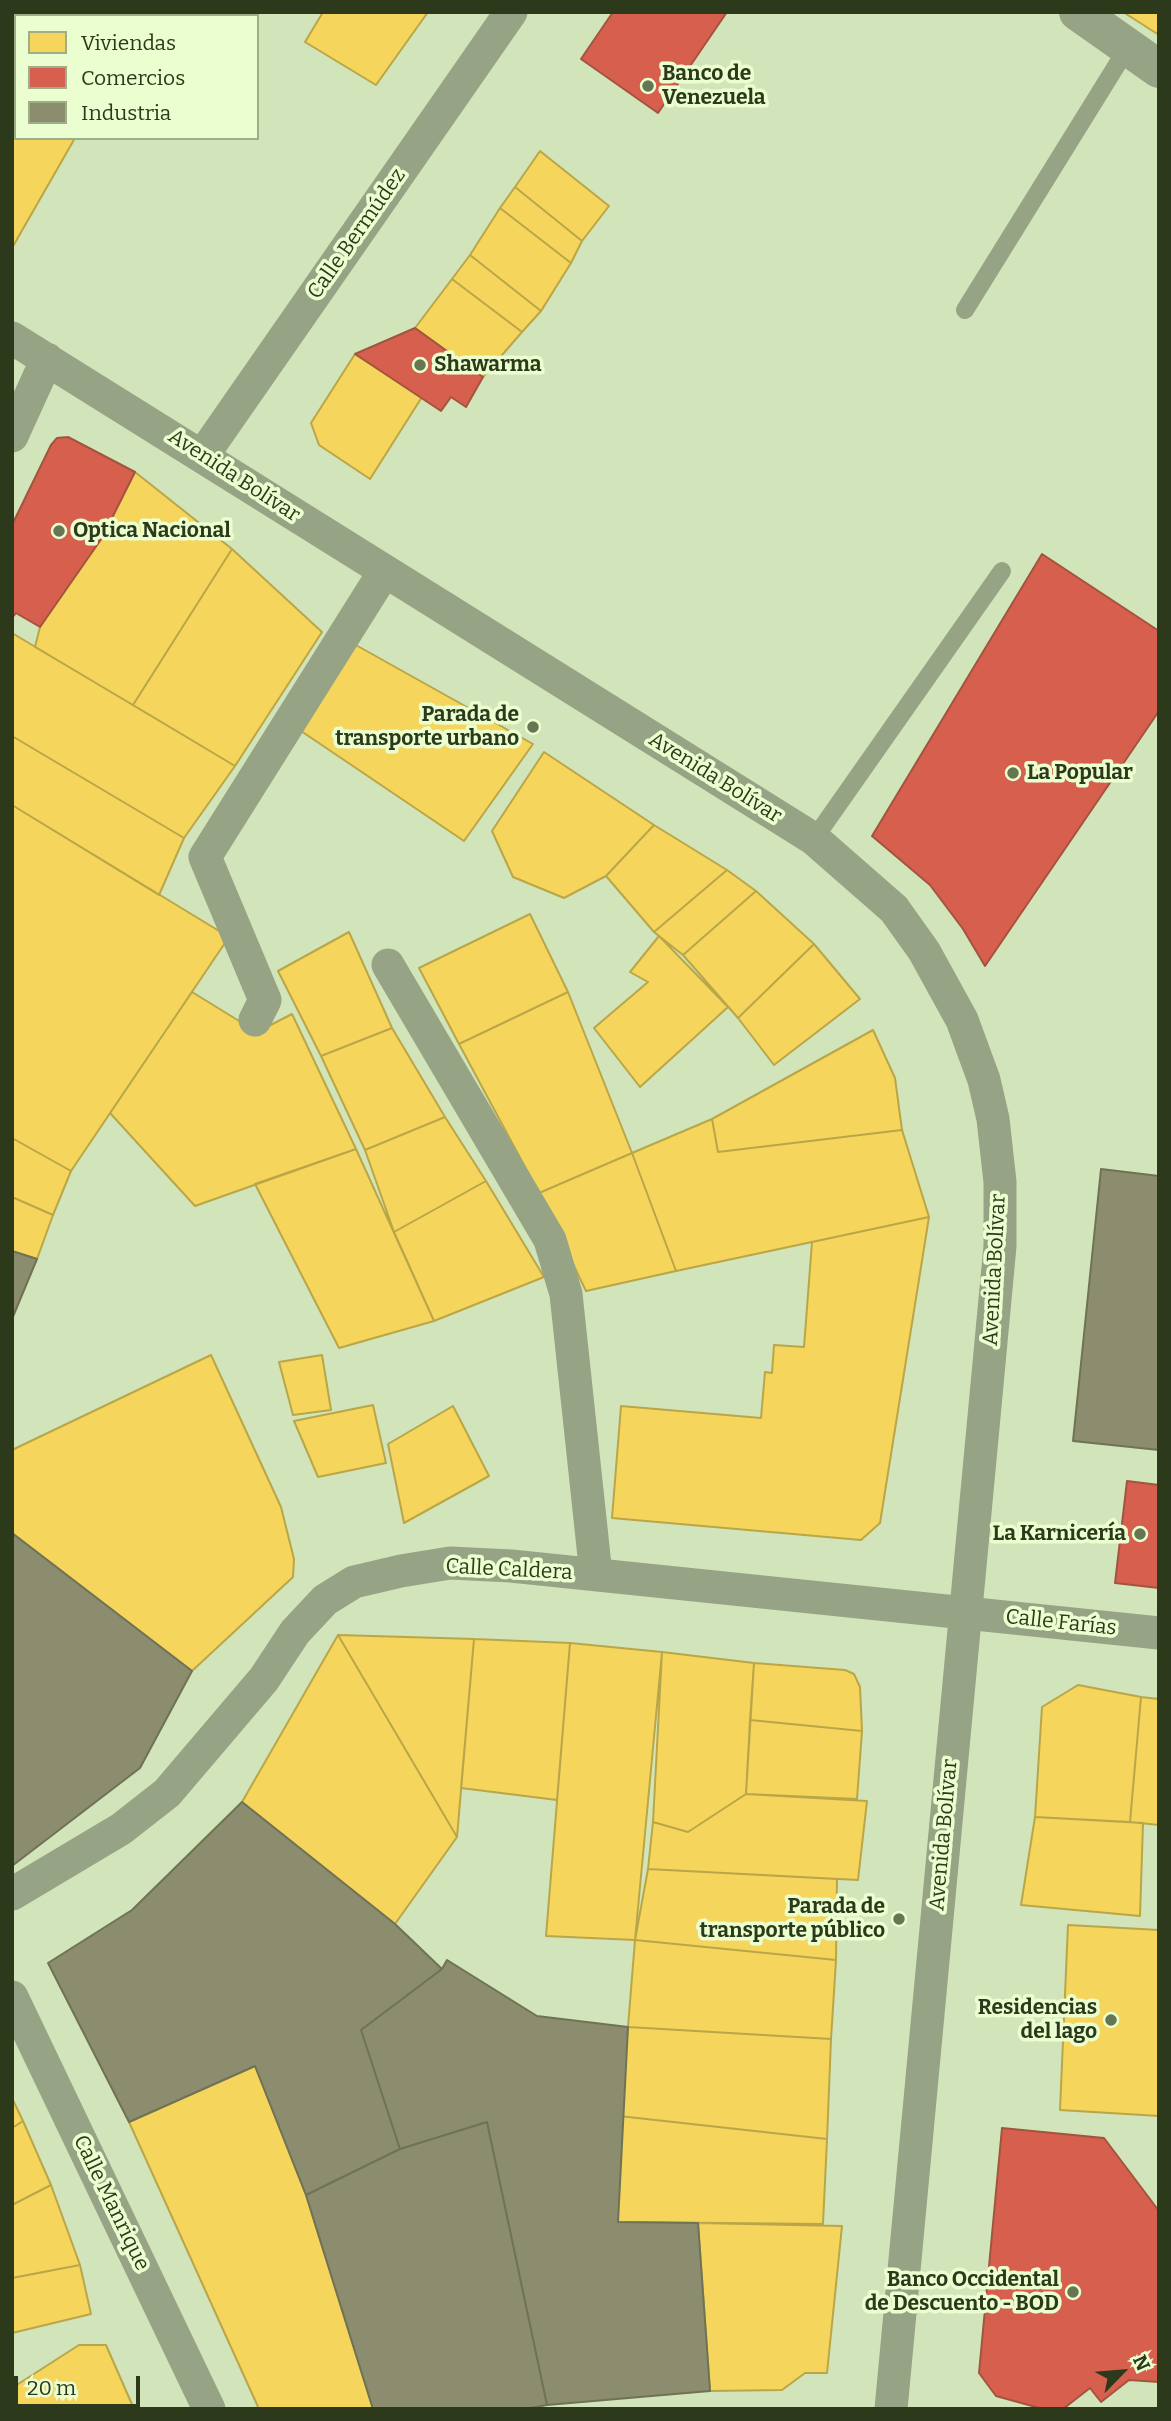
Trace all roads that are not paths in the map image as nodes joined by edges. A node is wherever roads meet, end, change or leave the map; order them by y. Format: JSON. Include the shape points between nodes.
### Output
{"nodes":[{"id":1,"x":511,"y":12,"type":"edge"},
{"id":2,"x":1078,"y":12,"type":"edge"},
{"id":3,"x":1128,"y":47,"type":"junction"},
{"id":4,"x":1159,"y":69,"type":"edge"},
{"id":5,"x":965,"y":310,"type":"dead end"},
{"id":6,"x":12,"y":338,"type":"edge"},
{"id":7,"x":47,"y":359,"type":"junction"},
{"id":8,"x":12,"y":436,"type":"edge"},
{"id":9,"x":203,"y":455,"type":"junction"},
{"id":10,"x":1002,"y":571,"type":"dead end"},
{"id":11,"x":384,"y":572,"type":"junction"},
{"id":12,"x":814,"y":839,"type":"junction"},
{"id":13,"x":388,"y":965,"type":"dead end"},
{"id":14,"x":255,"y":1020,"type":"dead end"},
{"id":15,"x":596,"y":1575,"type":"junction"},
{"id":16,"x":964,"y":1614,"type":"junction"},
{"id":17,"x":1159,"y":1633,"type":"edge"},
{"id":18,"x":12,"y":1894,"type":"edge"},
{"id":19,"x":12,"y":1997,"type":"edge"},
{"id":20,"x":209,"y":2409,"type":"edge"},
{"id":21,"x":891,"y":2409,"type":"edge"}],
"edges":[{"from":1,"to":9,"type":"street","name":"Calle Bermúdez"},
{"from":2,"to":3,"type":"street"},
{"from":3,"to":4,"type":"street"},
{"from":3,"to":5,"type":"lane"},
{"from":6,"to":7,"type":"street","name":"Avenida Bolívar"},
{"from":7,"to":8,"type":"street"},
{"from":7,"to":9,"type":"street","name":"Avenida Bolívar"},
{"from":9,"to":11,"type":"street","name":"Avenida Bolívar"},
{"from":10,"to":12,"type":"lane"},
{"from":11,"to":12,"type":"street","name":"Avenida Bolívar"},
{"from":11,"to":14,"type":"street","via":[[205,857],[265,1000]]},
{"from":12,"to":16,"type":"street","name":"Avenida Bolívar","via":[[894,909],[924,951],[962,1020],[993,1119],[1000,1182],[1000,1246]]},
{"from":13,"to":15,"type":"street","via":[[550,1240],[566,1294]]},
{"from":15,"to":16,"type":"street","name":"Calle Caldera"},
{"from":15,"to":18,"type":"street","name":"Calle Caldera","via":[[450,1563],[354,1582],[325,1600],[295,1632],[264,1679],[167,1793],[121,1829]]},
{"from":16,"to":17,"type":"street","name":"Calle Farías"},
{"from":16,"to":21,"type":"street","name":"Avenida Bolívar"},
{"from":19,"to":20,"type":"street","name":"Calle Manrique"}]}
